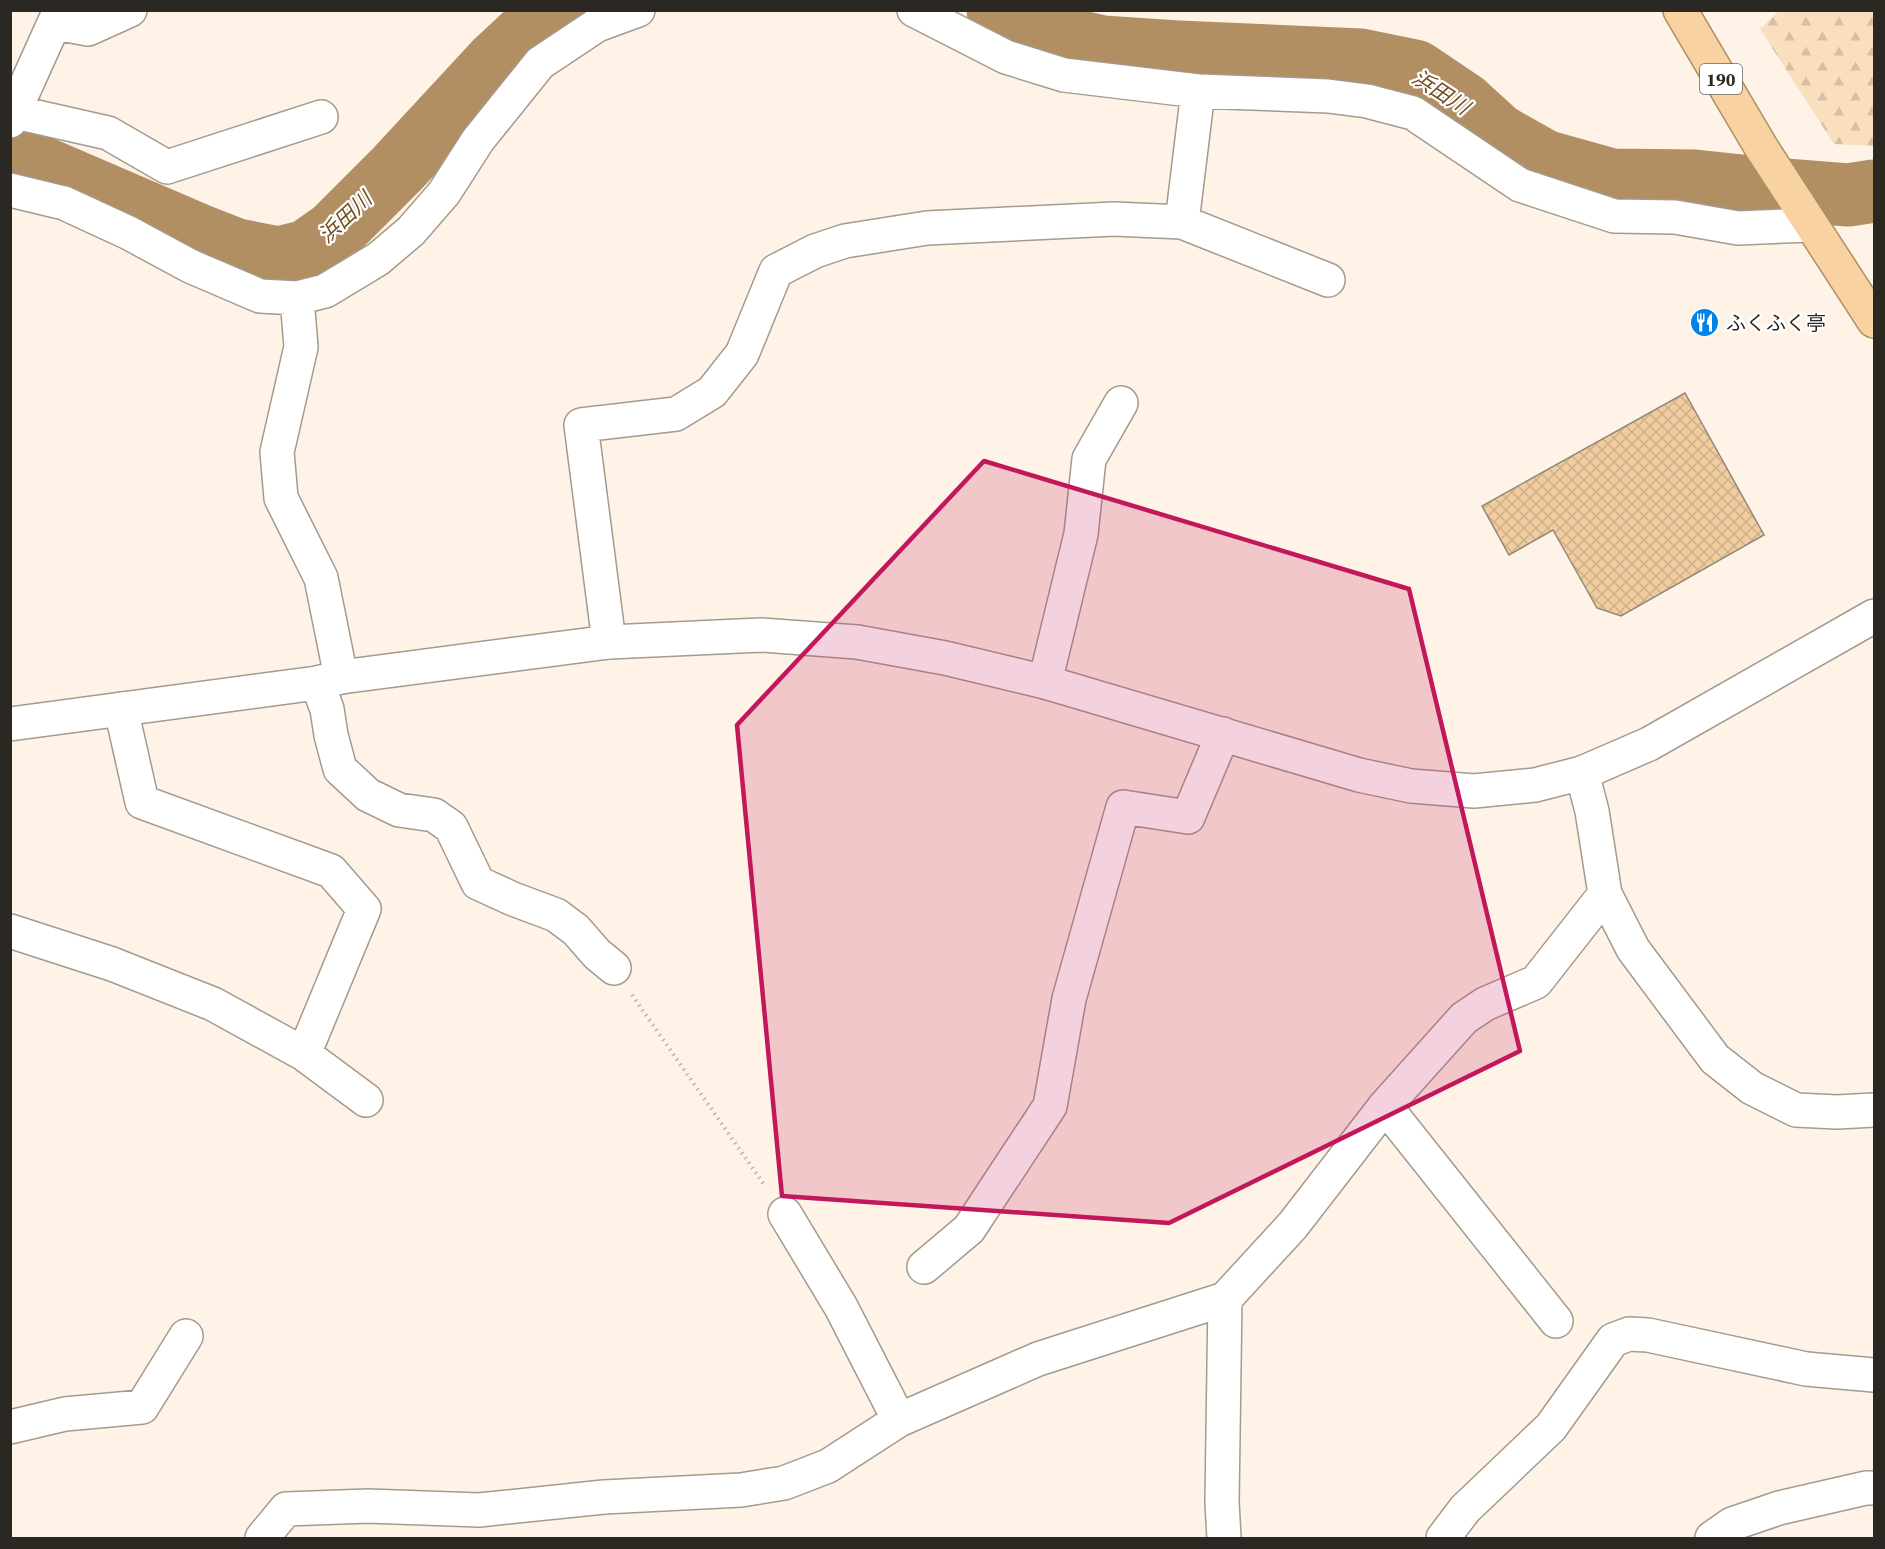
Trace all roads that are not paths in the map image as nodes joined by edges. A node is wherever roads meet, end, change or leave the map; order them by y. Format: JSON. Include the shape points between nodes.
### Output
{"nodes":[{"id":1,"x":130,"y":10,"type":"edge"},
{"id":2,"x":638,"y":10,"type":"edge"},
{"id":3,"x":914,"y":10,"type":"edge"},
{"id":4,"x":1680,"y":10,"type":"edge"},
{"id":5,"x":58,"y":17,"type":"edge"},
{"id":6,"x":1198,"y":91,"type":"junction"},
{"id":7,"x":13,"y":117,"type":"edge"},
{"id":8,"x":321,"y":117,"type":"dead end"},
{"id":9,"x":10,"y":190,"type":"edge"},
{"id":10,"x":1808,"y":220,"type":"junction"},
{"id":11,"x":1182,"y":222,"type":"junction"},
{"id":12,"x":1328,"y":280,"type":"dead end"},
{"id":13,"x":297,"y":298,"type":"junction"},
{"id":14,"x":1875,"y":321,"type":"edge"},
{"id":15,"x":1121,"y":403,"type":"dead end"},
{"id":16,"x":1875,"y":616,"type":"edge"},
{"id":17,"x":609,"y":642,"type":"junction"},
{"id":18,"x":329,"y":680,"type":"junction"},
{"id":19,"x":1045,"y":682,"type":"junction"},
{"id":20,"x":122,"y":709,"type":"junction"},
{"id":21,"x":10,"y":724,"type":"edge"},
{"id":22,"x":1223,"y":734,"type":"junction"},
{"id":23,"x":1582,"y":773,"type":"junction"},
{"id":24,"x":1605,"y":894,"type":"junction"},
{"id":25,"x":10,"y":931,"type":"edge"},
{"id":26,"x":614,"y":968,"type":"road end"},
{"id":27,"x":304,"y":1054,"type":"junction"},
{"id":28,"x":366,"y":1100,"type":"dead end"},
{"id":29,"x":1386,"y":1106,"type":"junction"},
{"id":30,"x":1875,"y":1110,"type":"edge"},
{"id":31,"x":784,"y":1214,"type":"road end"},
{"id":32,"x":924,"y":1267,"type":"dead end"},
{"id":33,"x":1225,"y":1299,"type":"junction"},
{"id":34,"x":1556,"y":1321,"type":"dead end"},
{"id":35,"x":186,"y":1336,"type":"dead end"},
{"id":36,"x":1875,"y":1375,"type":"edge"},
{"id":37,"x":899,"y":1420,"type":"junction"},
{"id":38,"x":10,"y":1427,"type":"edge"},
{"id":39,"x":1875,"y":1488,"type":"edge"},
{"id":40,"x":262,"y":1539,"type":"edge"},
{"id":41,"x":1224,"y":1539,"type":"edge"},
{"id":42,"x":1443,"y":1539,"type":"edge"},
{"id":43,"x":1712,"y":1539,"type":"edge"}],
"edges":[{"from":1,"to":5,"type":"street","via":[[88,29]]},
{"from":2,"to":13,"type":"street","via":[[597,25],[540,63],[477,140],[444,193],[411,231],[378,259],[325,291]]},
{"from":3,"to":6,"type":"street","via":[[1006,57],[1064,75]]},
{"from":4,"to":10,"type":"highway","number":"190"},
{"from":5,"to":7,"type":"street"},
{"from":6,"to":10,"type":"street","via":[[1329,96],[1413,113],[1520,185],[1614,216],[1676,217],[1738,228]]},
{"from":6,"to":11,"type":"street"},
{"from":7,"to":8,"type":"street","via":[[108,133],[167,167]]},
{"from":9,"to":13,"type":"street","via":[[64,204],[260,296]]},
{"from":10,"to":14,"type":"highway","number":"190"},
{"from":11,"to":12,"type":"street"},
{"from":11,"to":17,"type":"street","via":[[1114,219],[927,228],[845,241],[776,271],[742,354],[712,392],[676,414],[580,424]]},
{"from":13,"to":18,"type":"street","via":[[301,347],[277,452],[281,498],[321,578]]},
{"from":15,"to":19,"type":"street","via":[[1089,459],[1081,534]]},
{"from":16,"to":23,"type":"street","via":[[1649,744]]},
{"from":17,"to":18,"type":"street"},
{"from":17,"to":19,"type":"street","via":[[761,635],[857,642]]},
{"from":18,"to":20,"type":"street"},
{"from":18,"to":26,"type":"street","via":[[327,709],[340,769],[368,795],[399,810],[434,815],[451,827],[478,883],[556,915]]},
{"from":19,"to":22,"type":"street"},
{"from":20,"to":21,"type":"street"},
{"from":20,"to":27,"type":"street","via":[[142,802],[331,871],[364,909]]},
{"from":22,"to":23,"type":"street","via":[[1359,775],[1411,786],[1474,791],[1535,784]]},
{"from":22,"to":32,"type":"street","via":[[1188,817],[1123,807],[1069,999],[1050,1106],[969,1229]]},
{"from":23,"to":24,"type":"street"},
{"from":24,"to":29,"type":"street","via":[[1536,982],[1485,1004],[1464,1018]]},
{"from":24,"to":30,"type":"street","via":[[1633,949],[1715,1059],[1752,1088],[1796,1110]]},
{"from":25,"to":27,"type":"street","via":[[112,964],[213,1004]]},
{"from":27,"to":28,"type":"street"},
{"from":29,"to":33,"type":"street","via":[[1293,1225]]},
{"from":29,"to":34,"type":"street"},
{"from":31,"to":37,"type":"street","via":[[841,1307]]},
{"from":33,"to":37,"type":"street","via":[[1038,1359]]},
{"from":33,"to":41,"type":"street"},
{"from":35,"to":38,"type":"street","via":[[142,1407],[65,1414]]},
{"from":36,"to":42,"type":"street","via":[[1806,1369],[1648,1335],[1629,1334],[1613,1340],[1551,1427],[1465,1509]]},
{"from":37,"to":40,"type":"street","via":[[828,1466],[784,1483],[741,1490],[604,1497],[479,1510],[368,1506],[286,1509]]},
{"from":39,"to":43,"type":"street","via":[[1779,1508],[1732,1524]]}]}
